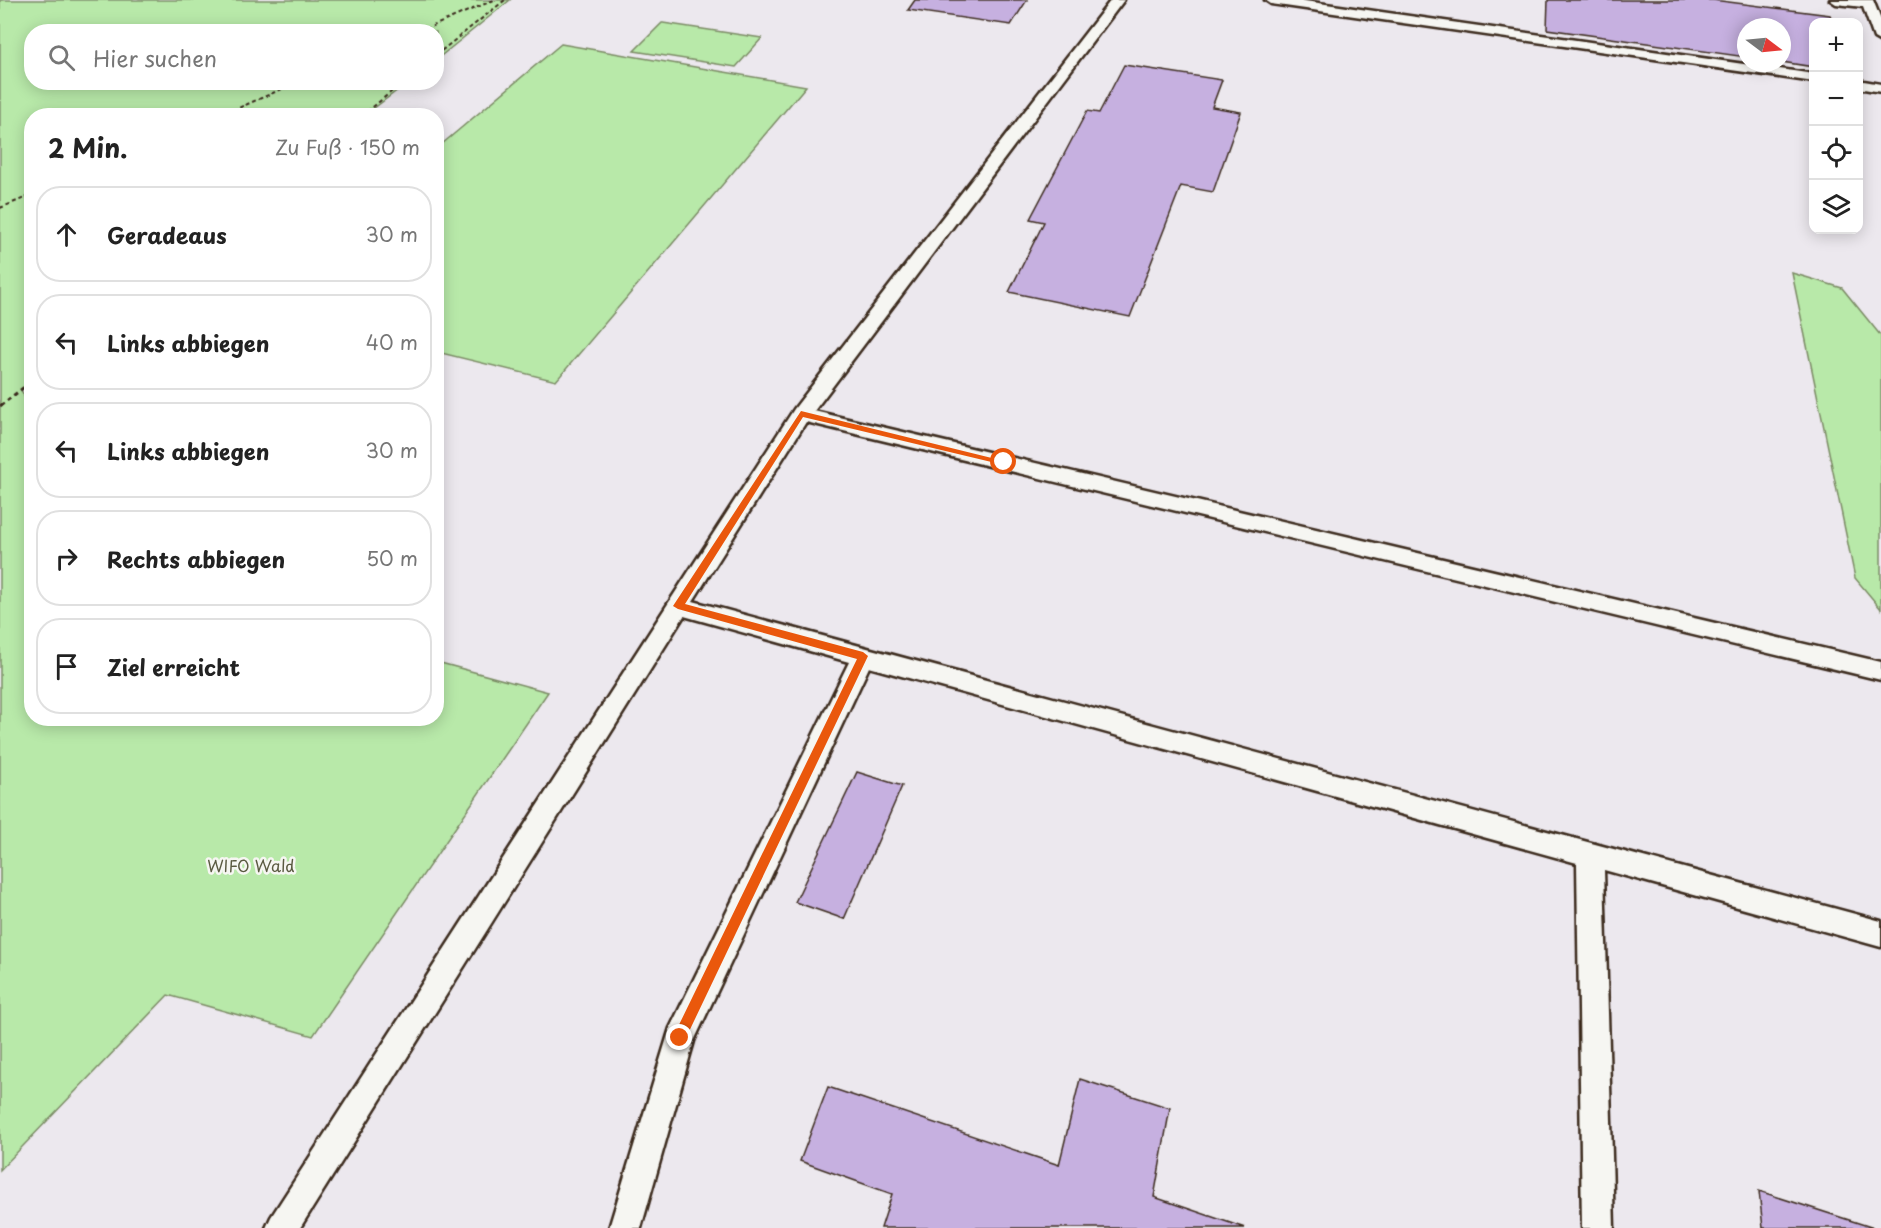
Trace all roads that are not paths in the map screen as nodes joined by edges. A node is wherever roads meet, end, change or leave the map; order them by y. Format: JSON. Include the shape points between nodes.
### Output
{"nodes":[{"id":1,"x":1118,"y":0,"type":"edge"},
{"id":2,"x":1271,"y":0,"type":"edge"},
{"id":3,"x":1836,"y":0,"type":"edge"},
{"id":4,"x":1868,"y":2,"type":"edge"},
{"id":5,"x":1881,"y":38,"type":"edge"},
{"id":6,"x":1809,"y":77,"type":"edge"},
{"id":7,"x":1863,"y":85,"type":"edge"},
{"id":8,"x":1881,"y":87,"type":"edge"},
{"id":9,"x":801,"y":414,"type":"junction"},
{"id":10,"x":678,"y":606,"type":"junction"},
{"id":11,"x":863,"y":656,"type":"junction"},
{"id":12,"x":1881,"y":671,"type":"edge"},
{"id":13,"x":1590,"y":855,"type":"junction"},
{"id":14,"x":1881,"y":934,"type":"edge"},
{"id":15,"x":282,"y":1228,"type":"edge"},
{"id":16,"x":626,"y":1228,"type":"edge"},
{"id":17,"x":1598,"y":1228,"type":"edge"}],
"edges":[{"from":1,"to":9,"type":"lane"},
{"from":2,"to":6,"type":"lane"},
{"from":3,"to":4,"type":"lane"},
{"from":4,"to":5,"type":"lane"},
{"from":7,"to":8,"type":"lane"},
{"from":9,"to":10,"type":"lane"},
{"from":9,"to":12,"type":"lane"},
{"from":10,"to":11,"type":"lane"},
{"from":10,"to":15,"type":"lane"},
{"from":11,"to":13,"type":"lane"},
{"from":11,"to":16,"type":"lane","via":[[680,1038]]},
{"from":13,"to":14,"type":"lane"},
{"from":13,"to":17,"type":"lane"}]}
